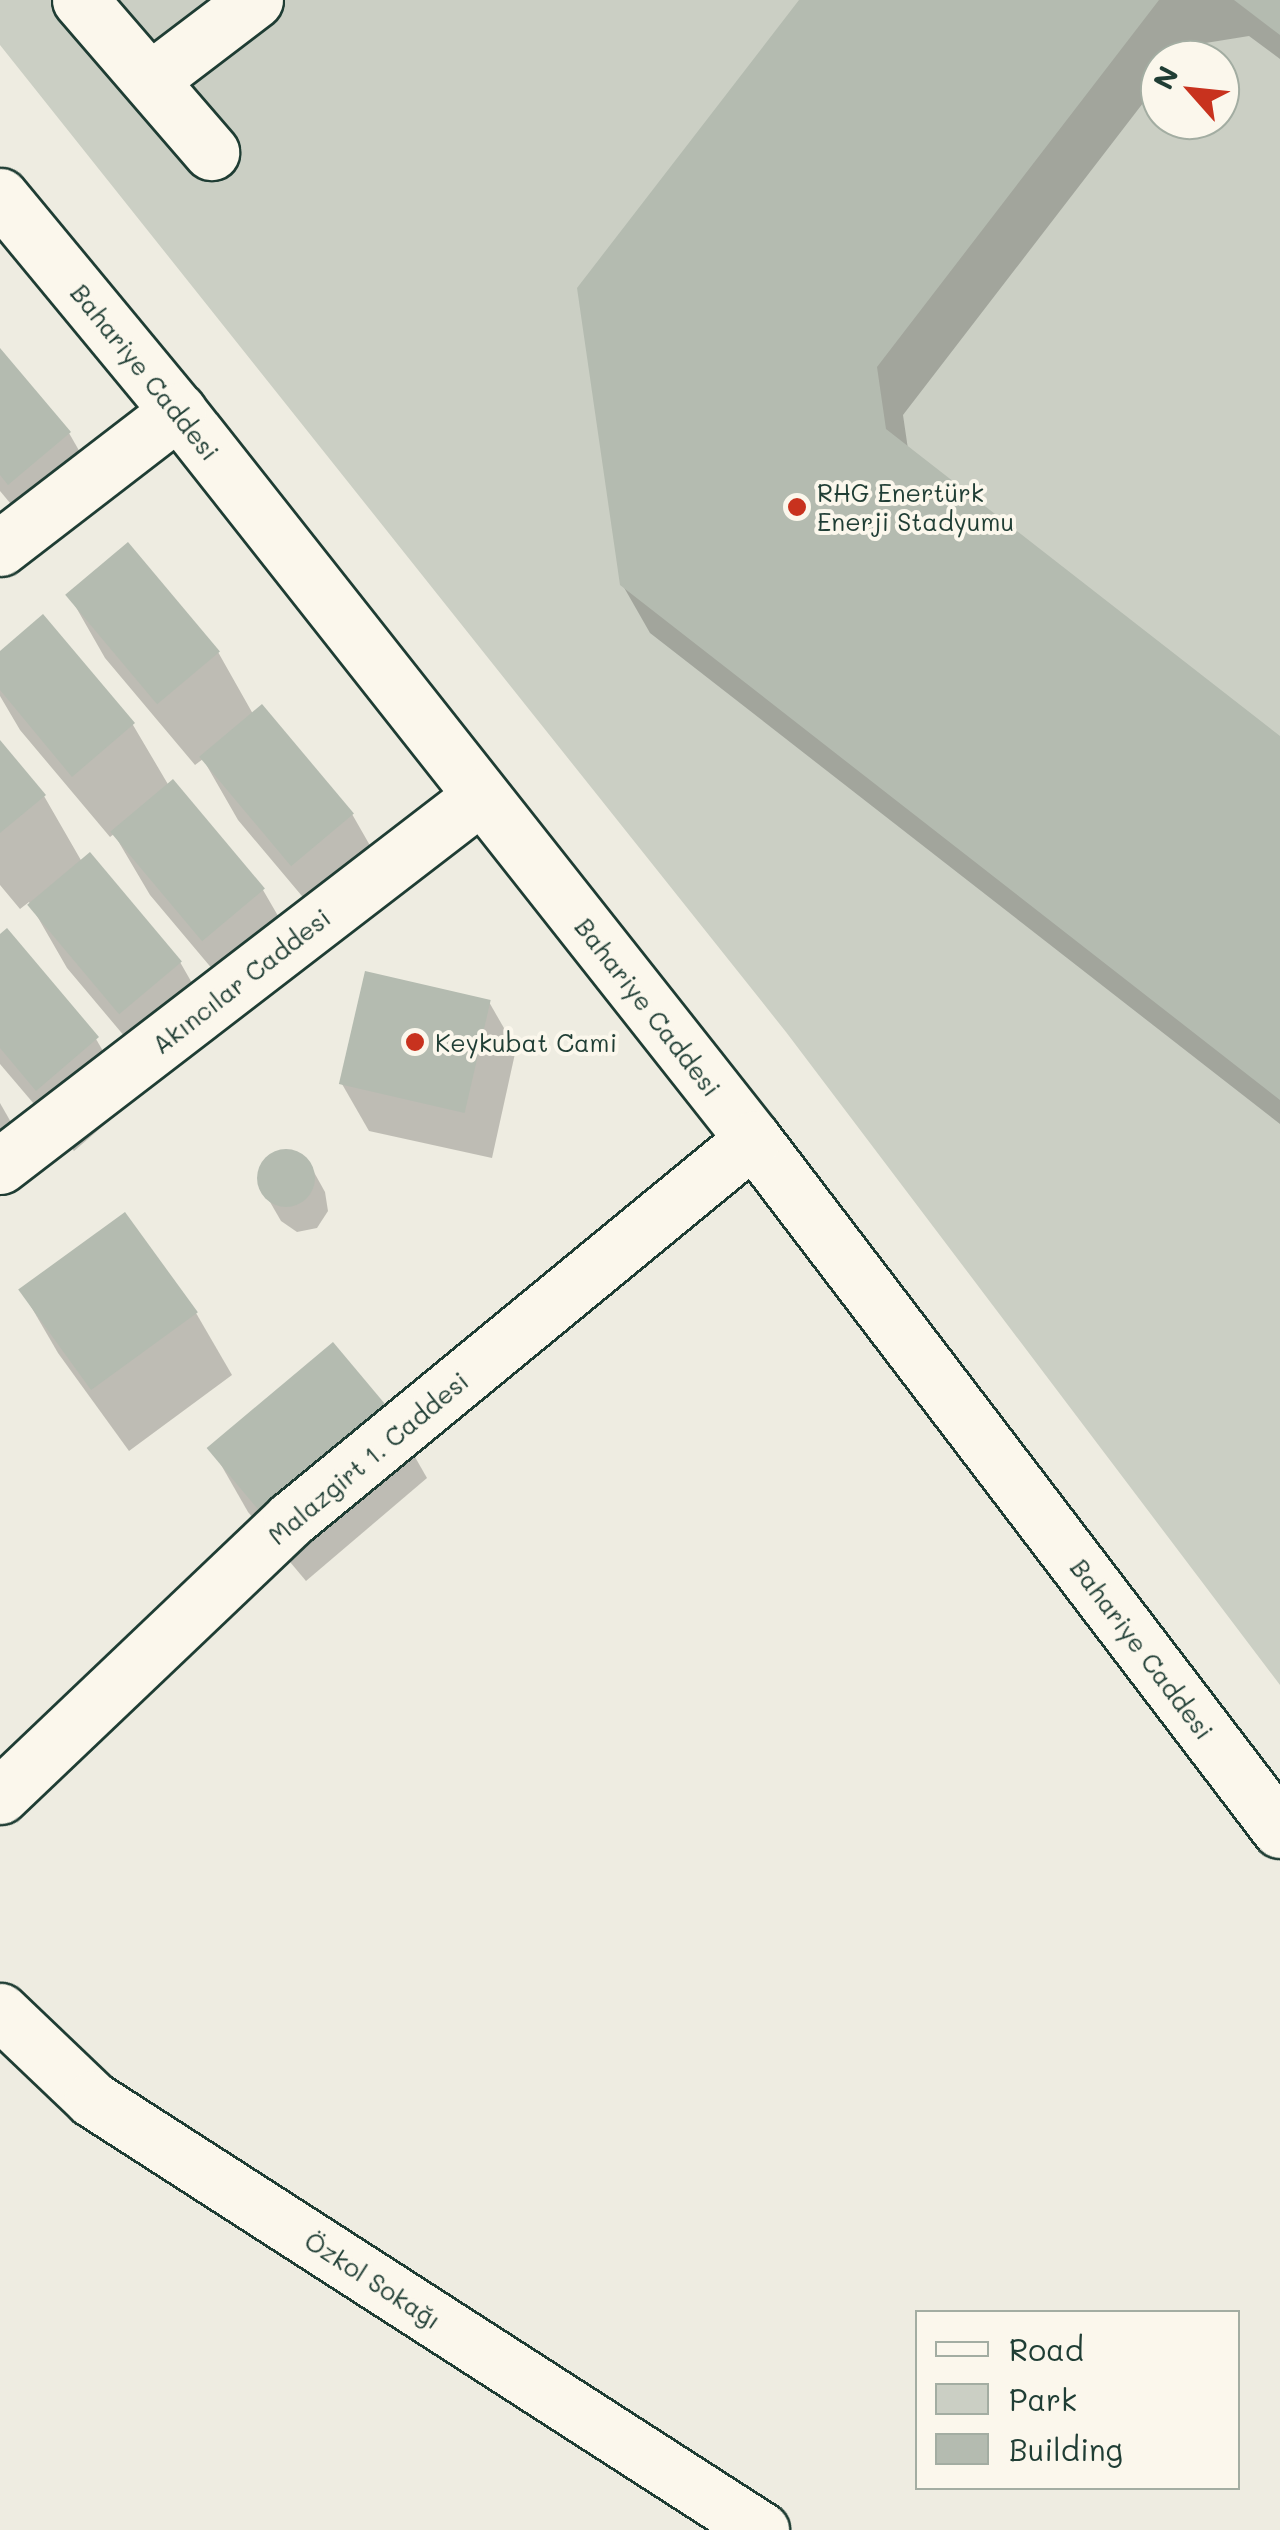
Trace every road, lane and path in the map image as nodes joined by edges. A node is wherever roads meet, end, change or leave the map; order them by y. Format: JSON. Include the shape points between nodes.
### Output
{"nodes":[{"id":1,"x":255,"y":0,"type":"edge"},
{"id":2,"x":82,"y":1,"type":"edge"},
{"id":3,"x":150,"y":80,"type":"junction"},
{"id":4,"x":211,"y":152,"type":"dead end"},
{"id":5,"x":0,"y":196,"type":"edge"},
{"id":6,"x":178,"y":410,"type":"junction"},
{"id":7,"x":0,"y":548,"type":"edge"},
{"id":8,"x":481,"y":796,"type":"junction"},
{"id":9,"x":753,"y":1140,"type":"junction"},
{"id":10,"x":0,"y":1166,"type":"edge"},
{"id":11,"x":0,"y":1796,"type":"edge"},
{"id":12,"x":1280,"y":1830,"type":"edge"},
{"id":13,"x":0,"y":2011,"type":"edge"},
{"id":14,"x":760,"y":2530,"type":"edge"}],
"edges":[{"from":1,"to":3,"type":"street"},
{"from":2,"to":3,"type":"street"},
{"from":3,"to":4,"type":"street"},
{"from":5,"to":6,"type":"street","name":"Bahariye Caddesi"},
{"from":6,"to":7,"type":"street"},
{"from":6,"to":8,"type":"street","name":"Bahariye Caddesi"},
{"from":8,"to":9,"type":"street","name":"Bahariye Caddesi"},
{"from":8,"to":10,"type":"street","name":"Akıncılar Caddesi"},
{"from":9,"to":11,"type":"street","name":"Malazgirt 1. Caddesi","via":[[291,1519]]},
{"from":9,"to":12,"type":"street","name":"Bahariye Caddesi"},
{"from":13,"to":14,"type":"street","name":"Özkol Sokağı","via":[[92,2100]]}]}
